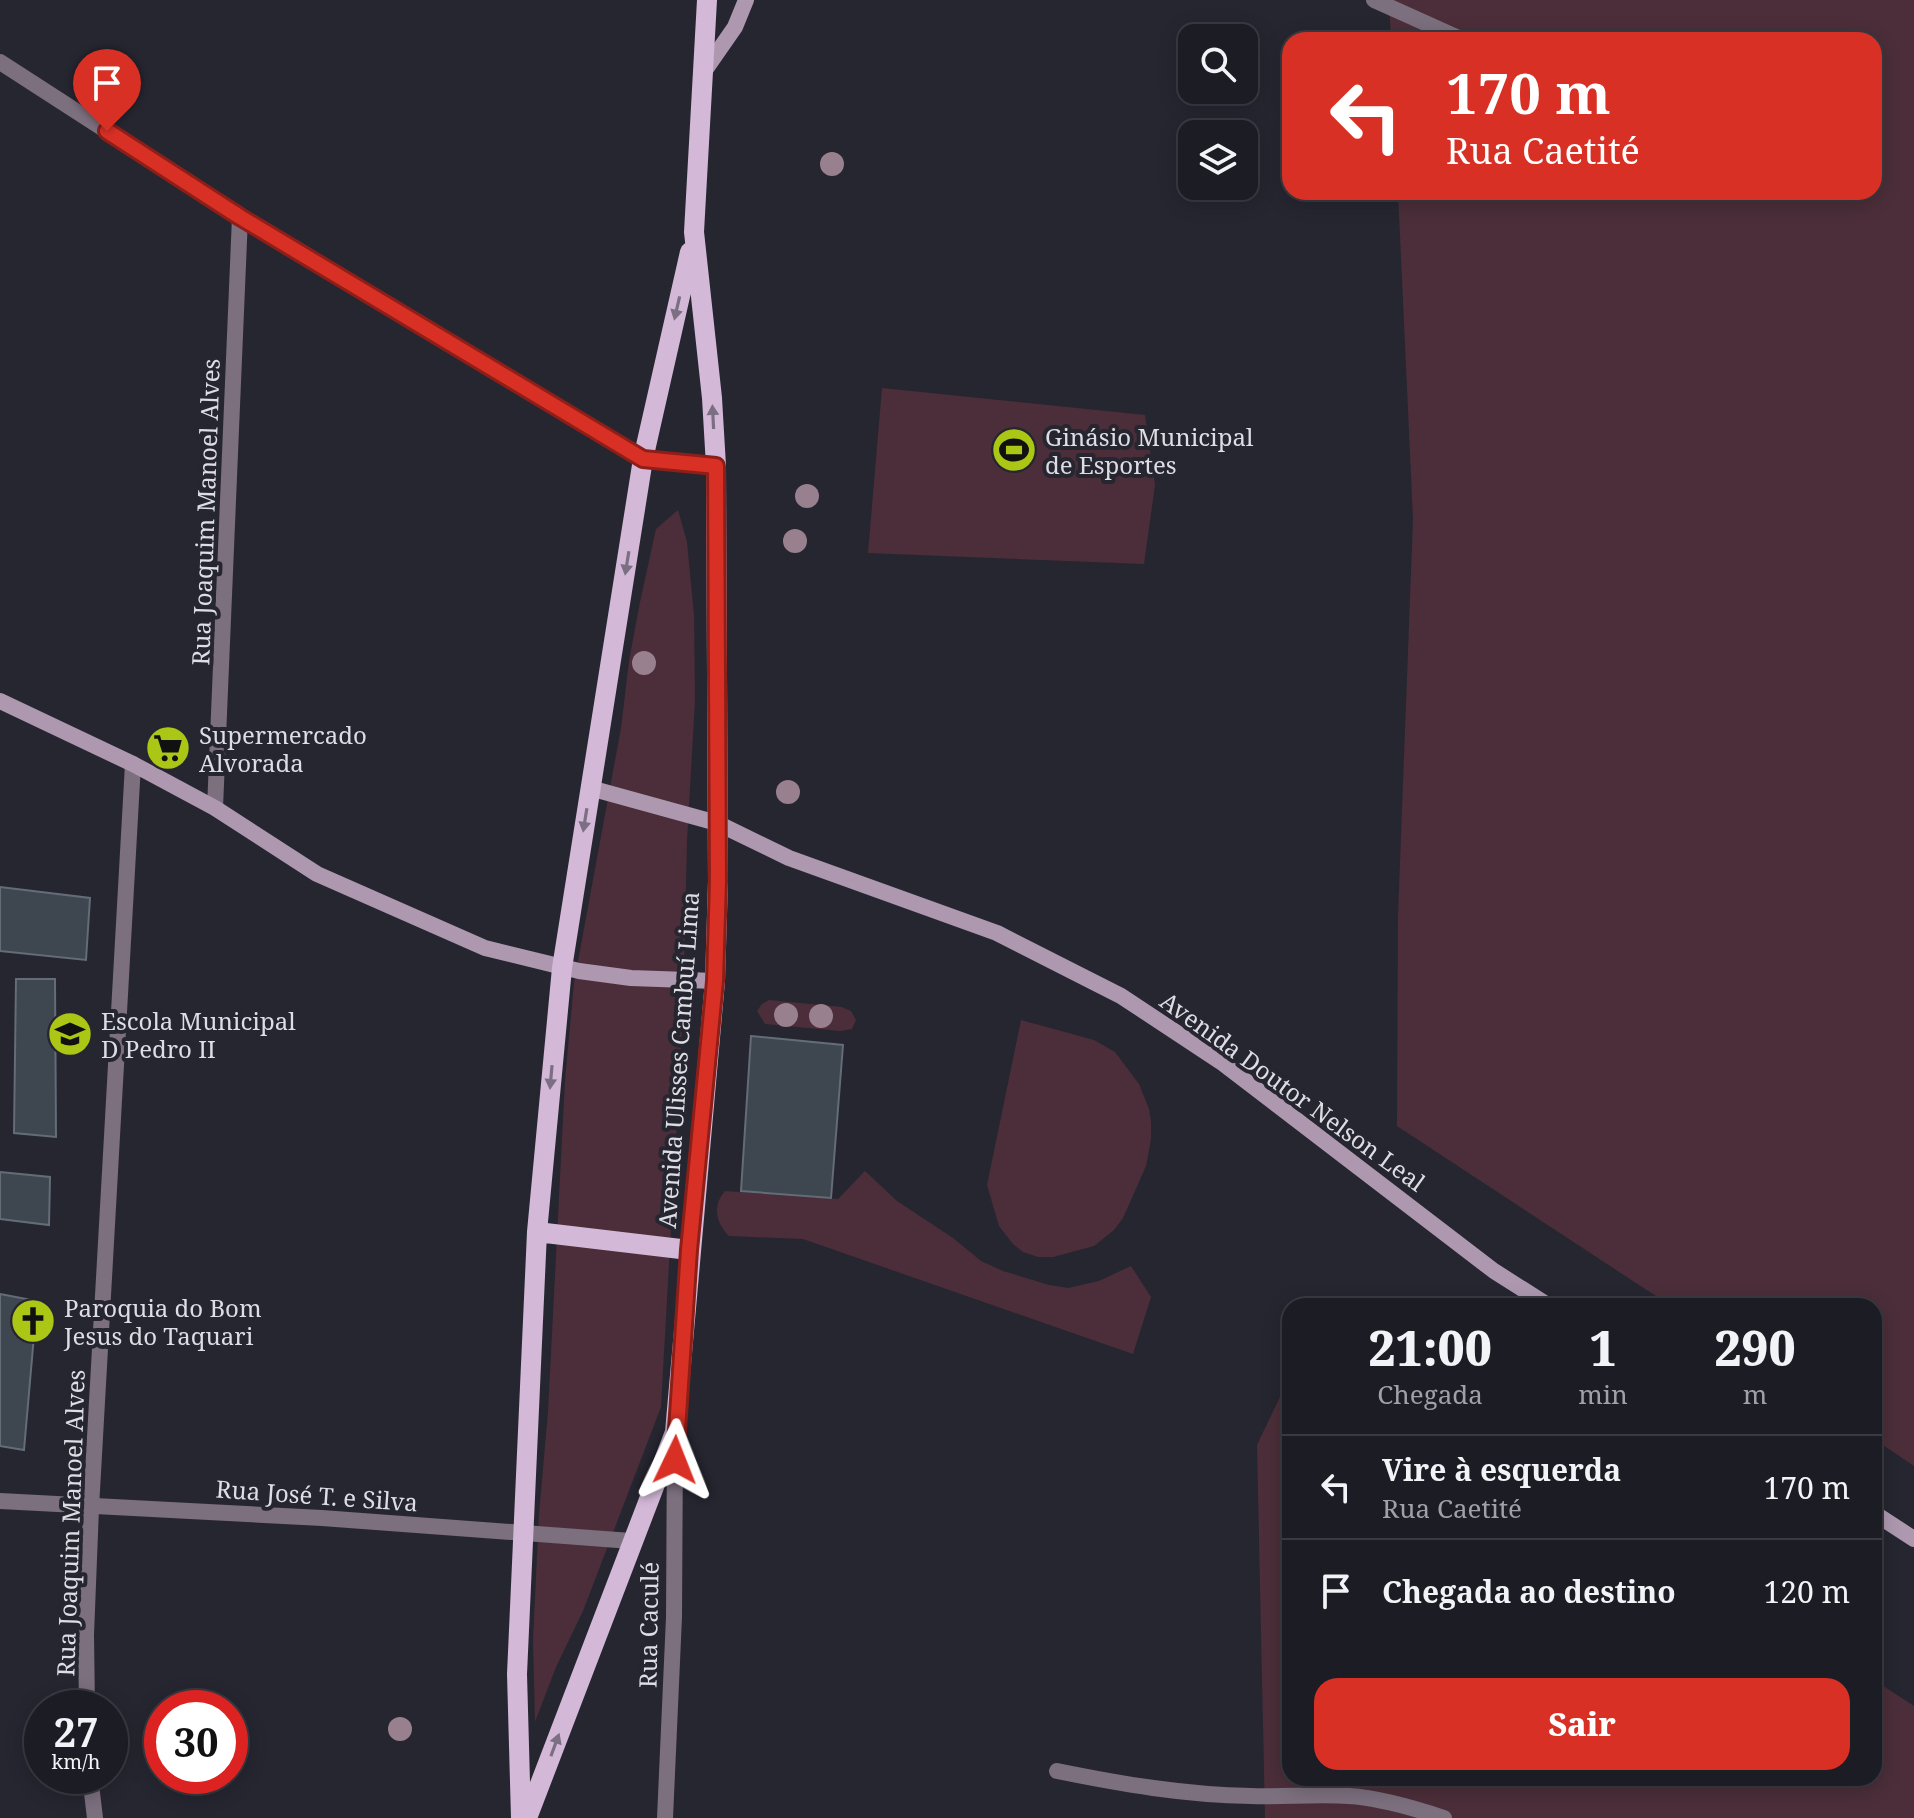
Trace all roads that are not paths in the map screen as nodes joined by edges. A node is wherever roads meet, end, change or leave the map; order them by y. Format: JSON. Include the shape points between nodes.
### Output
{"nodes":[{"id":1,"x":707,"y":0,"type":"edge"},
{"id":2,"x":746,"y":0,"type":"edge"},
{"id":3,"x":1374,"y":0,"type":"edge"},
{"id":4,"x":1445,"y":32,"type":"edge"},
{"id":5,"x":0,"y":62,"type":"edge"},
{"id":6,"x":703,"y":73,"type":"junction"},
{"id":7,"x":240,"y":217,"type":"junction"},
{"id":8,"x":694,"y":232,"type":"junction"},
{"id":9,"x":643,"y":459,"type":"junction"},
{"id":10,"x":716,"y":466,"type":"junction"},
{"id":11,"x":0,"y":701,"type":"edge"},
{"id":12,"x":133,"y":764,"type":"junction"},
{"id":13,"x":590,"y":788,"type":"junction"},
{"id":14,"x":215,"y":808,"type":"junction"},
{"id":15,"x":717,"y":823,"type":"junction"},
{"id":16,"x":562,"y":968,"type":"junction"},
{"id":17,"x":715,"y":981,"type":"junction"},
{"id":18,"x":537,"y":1232,"type":"junction"},
{"id":19,"x":689,"y":1250,"type":"junction"},
{"id":20,"x":1536,"y":1298,"type":"edge"},
{"id":21,"x":675,"y":1432,"type":"junction"},
{"id":22,"x":0,"y":1501,"type":"edge"},
{"id":23,"x":91,"y":1508,"type":"junction"},
{"id":24,"x":1882,"y":1518,"type":"edge"},
{"id":25,"x":524,"y":1533,"type":"junction"},
{"id":26,"x":1914,"y":1539,"type":"edge"},
{"id":27,"x":631,"y":1541,"type":"junction"},
{"id":28,"x":87,"y":1690,"type":"edge"},
{"id":29,"x":1057,"y":1771,"type":"dead end"},
{"id":30,"x":92,"y":1794,"type":"edge"},
{"id":31,"x":95,"y":1818,"type":"edge"},
{"id":32,"x":524,"y":1818,"type":"edge"},
{"id":33,"x":665,"y":1818,"type":"edge"},
{"id":34,"x":1444,"y":1818,"type":"edge"}],
"edges":[{"from":1,"to":6,"type":"main road","name":"Avenida Ulisses Cambuí Lima"},
{"from":2,"to":6,"type":"street","via":[[735,27]]},
{"from":3,"to":4,"type":"street"},
{"from":5,"to":7,"type":"street"},
{"from":6,"to":8,"type":"main road","name":"Avenida Ulisses Cambuí Lima"},
{"from":7,"to":9,"type":"street"},
{"from":7,"to":14,"type":"street","name":"Rua Joaquim Manoel Alves"},
{"from":8,"to":9,"type":"main road","name":"Avenida Ulisses Cambuí Lima","one_way":true},
{"from":10,"to":8,"type":"main road","name":"Avenida Ulisses Cambuí Lima","one_way":true},
{"from":9,"to":10,"type":"street"},
{"from":9,"to":13,"type":"main road","name":"Avenida Ulisses Cambuí Lima","one_way":true},
{"from":10,"to":15,"type":"main road","name":"Avenida Ulisses Cambuí Lima"},
{"from":11,"to":12,"type":"street"},
{"from":12,"to":14,"type":"street"},
{"from":12,"to":23,"type":"street","name":"Rua Joaquim Manoel Alves"},
{"from":13,"to":15,"type":"street","name":"Avenida Doutor Nelson Leal"},
{"from":13,"to":16,"type":"main road","name":"Avenida Ulisses Cambuí Lima","one_way":true},
{"from":14,"to":16,"type":"street","via":[[317,874],[359,894],[485,948]]},
{"from":15,"to":17,"type":"main road","name":"Avenida Ulisses Cambuí Lima"},
{"from":15,"to":20,"type":"street","name":"Avenida Doutor Nelson Leal","via":[[789,858],[997,933],[1121,996],[1221,1062]]},
{"from":16,"to":17,"type":"street","via":[[631,978]]},
{"from":16,"to":18,"type":"main road","name":"Avenida Ulisses Cambuí Lima","one_way":true},
{"from":17,"to":19,"type":"main road","name":"Avenida Ulisses Cambuí Lima"},
{"from":18,"to":19,"type":"main road"},
{"from":18,"to":25,"type":"main road","name":"Avenida Ulisses Cambuí Lima"},
{"from":19,"to":21,"type":"main road","name":"Avenida Ulisses Cambuí Lima"},
{"from":21,"to":27,"type":"main road","name":"Avenida Ulisses Cambuí Lima"},
{"from":21,"to":33,"type":"street","name":"Rua Caculé"},
{"from":22,"to":23,"type":"street","name":"Rua José T. e Silva"},
{"from":23,"to":25,"type":"street","name":"Rua José T. e Silva"},
{"from":23,"to":28,"type":"street","name":"Rua Joaquim Manoel Alves"},
{"from":24,"to":26,"type":"street"},
{"from":25,"to":27,"type":"street","name":"Rua José T. e Silva"},
{"from":25,"to":32,"type":"main road","name":"Avenida Ulisses Cambuí Lima","via":[[517,1674]]},
{"from":32,"to":27,"type":"main road","name":"Avenida Ulisses Cambuí Lima","one_way":true},
{"from":29,"to":34,"type":"street","via":[[1202,1793],[1352,1796]]},
{"from":30,"to":31,"type":"street"}]}
